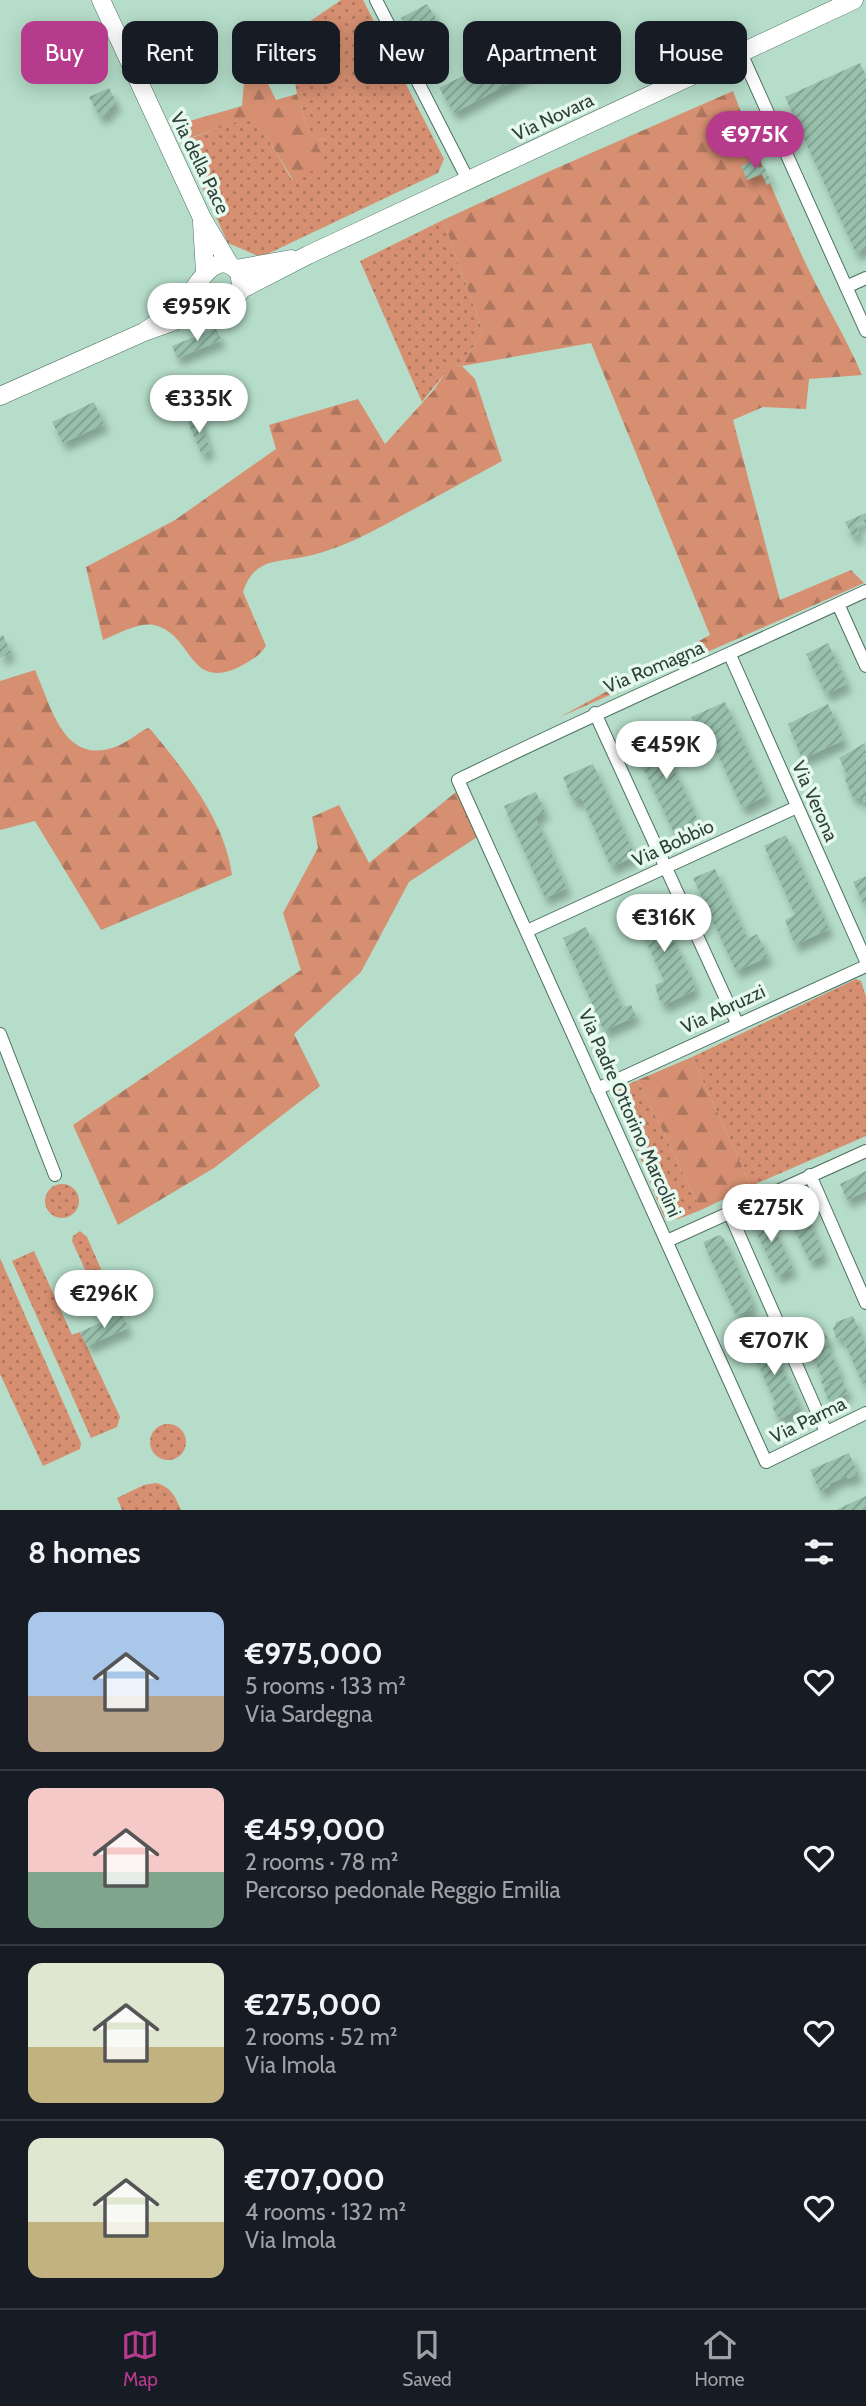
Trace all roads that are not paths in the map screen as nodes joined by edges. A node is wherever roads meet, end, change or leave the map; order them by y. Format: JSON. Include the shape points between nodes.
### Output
{"nodes":[{"id":1,"x":101,"y":0,"type":"edge"},
{"id":2,"x":376,"y":0,"type":"edge"},
{"id":3,"x":854,"y":0,"type":"edge"},
{"id":4,"x":747,"y":50,"type":"edge"},
{"id":5,"x":747,"y":66,"type":"edge"},
{"id":6,"x":674,"y":84,"type":"edge"},
{"id":7,"x":468,"y":180,"type":"junction"},
{"id":8,"x":202,"y":218,"type":"junction"},
{"id":9,"x":308,"y":255,"type":"junction"},
{"id":10,"x":233,"y":267,"type":"junction"},
{"id":11,"x":204,"y":276,"type":"junction"},
{"id":12,"x":866,"y":278,"type":"edge"},
{"id":13,"x":846,"y":287,"type":"junction"},
{"id":14,"x":242,"y":289,"type":"junction"},
{"id":15,"x":221,"y":304,"type":"junction"},
{"id":16,"x":866,"y":331,"type":"edge"},
{"id":17,"x":144,"y":332,"type":"junction"},
{"id":18,"x":0,"y":396,"type":"edge"},
{"id":19,"x":866,"y":591,"type":"edge"},
{"id":20,"x":838,"y":604,"type":"junction"},
{"id":21,"x":730,"y":655,"type":"junction"},
{"id":22,"x":866,"y":666,"type":"edge"},
{"id":23,"x":595,"y":713,"type":"junction"},
{"id":24,"x":458,"y":780,"type":"joint"},
{"id":25,"x":797,"y":807,"type":"junction"},
{"id":26,"x":666,"y":868,"type":"junction"},
{"id":27,"x":527,"y":932,"type":"junction"},
{"id":28,"x":866,"y":964,"type":"edge"},
{"id":29,"x":737,"y":1023,"type":"junction"},
{"id":30,"x":0,"y":1034,"type":"edge"},
{"id":31,"x":597,"y":1089,"type":"junction"},
{"id":32,"x":866,"y":1151,"type":"edge"},
{"id":33,"x":55,"y":1175,"type":"dead end"},
{"id":34,"x":810,"y":1175,"type":"junction"},
{"id":35,"x":729,"y":1212,"type":"junction"},
{"id":36,"x":667,"y":1241,"type":"junction"},
{"id":37,"x":865,"y":1296,"type":"edge"},
{"id":38,"x":865,"y":1416,"type":"edge"},
{"id":39,"x":827,"y":1432,"type":"junction"},
{"id":40,"x":766,"y":1462,"type":"joint"}],
"edges":[{"from":1,"to":8,"type":"street","name":"Via della Pace"},
{"from":2,"to":7,"type":"street"},
{"from":3,"to":4,"type":"street","name":"Via Novara"},
{"from":5,"to":13,"type":"street"},
{"from":6,"to":7,"type":"street","name":"Via Novara"},
{"from":7,"to":9,"type":"street","name":"Via Novara"},
{"from":8,"to":10,"type":"street","name":"Via della Pace"},
{"from":8,"to":11,"type":"street"},
{"from":9,"to":10,"type":"street","name":"Via Novara"},
{"from":9,"to":14,"type":"street","name":"Via Novara"},
{"from":10,"to":11,"type":"street","name":"Via Novara","via":[[216,265]]},
{"from":10,"to":14,"type":"street","via":[[242,278]]},
{"from":11,"to":15,"type":"street","via":[[204,293]]},
{"from":11,"to":17,"type":"street","name":"Via Novara","via":[[180,307]]},
{"from":12,"to":13,"type":"street"},
{"from":13,"to":16,"type":"street"},
{"from":14,"to":15,"type":"street","name":"Via Novara","via":[[234,300]]},
{"from":15,"to":17,"type":"street","name":"Via Novara"},
{"from":17,"to":18,"type":"street","name":"Via Novara"},
{"from":19,"to":20,"type":"street","name":"Via Romagna"},
{"from":20,"to":21,"type":"street","name":"Via Romagna"},
{"from":20,"to":22,"type":"street"},
{"from":21,"to":23,"type":"street","name":"Via Romagna"},
{"from":21,"to":25,"type":"street","name":"Via Verona"},
{"from":23,"to":24,"type":"street","name":"Via Romagna"},
{"from":23,"to":26,"type":"street"},
{"from":24,"to":27,"type":"street","name":"Via Padre Ottorino Marcolini"},
{"from":25,"to":26,"type":"street","name":"Via Bobbio"},
{"from":25,"to":28,"type":"street","name":"Via Verona"},
{"from":26,"to":27,"type":"street","name":"Via Bobbio"},
{"from":26,"to":29,"type":"street"},
{"from":27,"to":31,"type":"street","name":"Via Padre Ottorino Marcolini"},
{"from":28,"to":29,"type":"street","name":"Via Abruzzi"},
{"from":29,"to":31,"type":"street","name":"Via Abruzzi"},
{"from":30,"to":33,"type":"street"},
{"from":31,"to":36,"type":"street","name":"Via Padre Ottorino Marcolini"},
{"from":32,"to":34,"type":"street"},
{"from":34,"to":35,"type":"street"},
{"from":34,"to":37,"type":"street"},
{"from":35,"to":36,"type":"street"},
{"from":35,"to":39,"type":"street"},
{"from":36,"to":40,"type":"street","name":"Via Padre Ottorino Marcolini"},
{"from":38,"to":39,"type":"street","name":"Via Parma"},
{"from":39,"to":40,"type":"street","name":"Via Parma"}]}
